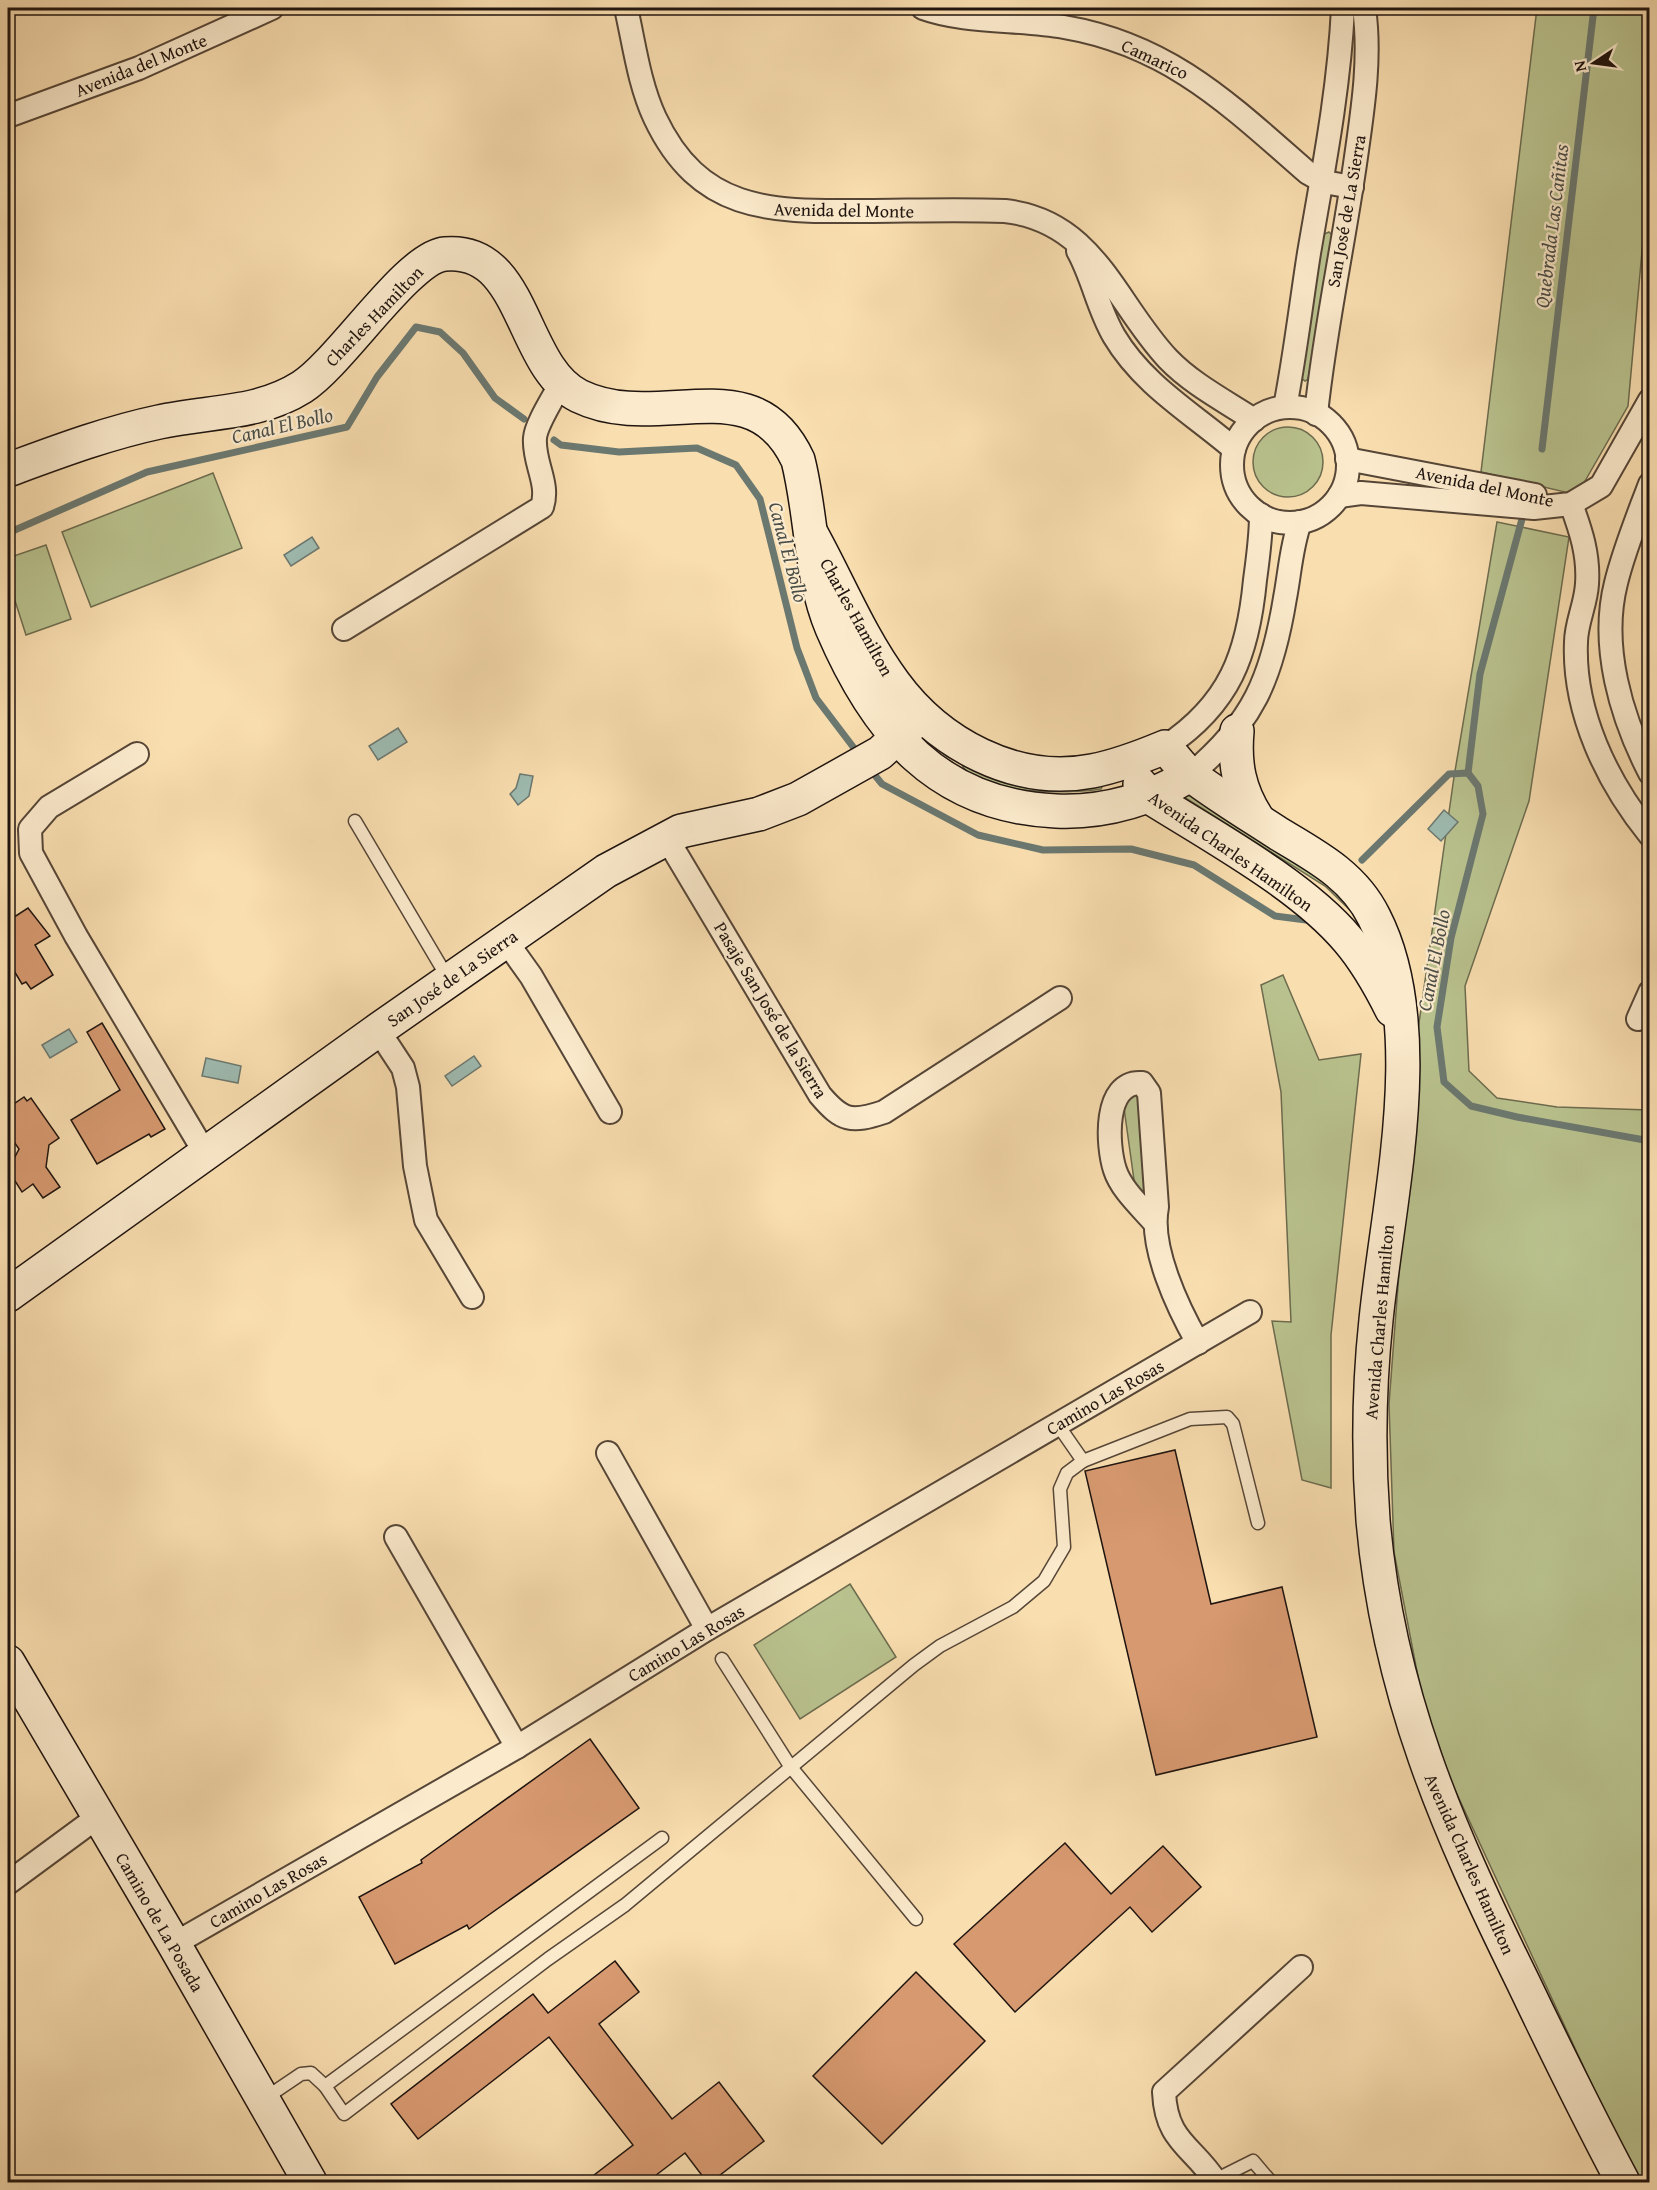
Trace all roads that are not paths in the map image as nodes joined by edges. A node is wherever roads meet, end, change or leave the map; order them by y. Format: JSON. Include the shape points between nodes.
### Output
{"nodes":[{"id":1,"x":272,"y":8,"type":"edge"},
{"id":2,"x":626,"y":8,"type":"edge"},
{"id":3,"x":923,"y":8,"type":"edge"},
{"id":4,"x":1342,"y":8,"type":"edge"},
{"id":5,"x":1364,"y":8,"type":"edge"},
{"id":6,"x":8,"y":116,"type":"edge"},
{"id":7,"x":1324,"y":182,"type":"junction"},
{"id":8,"x":1352,"y":187,"type":"junction"},
{"id":9,"x":1071,"y":239,"type":"junction"},
{"id":10,"x":561,"y":383,"type":"junction"},
{"id":11,"x":1650,"y":400,"type":"edge"},
{"id":12,"x":1285,"y":407,"type":"junction"},
{"id":13,"x":1316,"y":414,"type":"junction"},
{"id":14,"x":1254,"y":420,"type":"junction"},
{"id":15,"x":1234,"y":449,"type":"junction"},
{"id":16,"x":1347,"y":459,"type":"junction"},
{"id":17,"x":8,"y":470,"type":"edge"},
{"id":18,"x":1650,"y":484,"type":"edge"},
{"id":19,"x":1339,"y":495,"type":"junction"},
{"id":20,"x":1571,"y":504,"type":"junction"},
{"id":21,"x":1261,"y":515,"type":"junction"},
{"id":22,"x":1300,"y":522,"type":"junction"},
{"id":23,"x":812,"y":535,"type":"junction"},
{"id":24,"x":1615,"y":584,"type":"junction"},
{"id":25,"x":344,"y":629,"type":"dead end"},
{"id":26,"x":1575,"y":641,"type":"junction"},
{"id":27,"x":921,"y":714,"type":"junction"},
{"id":28,"x":1237,"y":731,"type":"junction"},
{"id":29,"x":898,"y":739,"type":"junction"},
{"id":30,"x":1165,"y":747,"type":"junction"},
{"id":31,"x":137,"y":754,"type":"dead end"},
{"id":32,"x":1126,"y":763,"type":"junction"},
{"id":33,"x":1650,"y":773,"type":"edge"},
{"id":34,"x":1190,"y":775,"type":"junction"},
{"id":35,"x":1148,"y":796,"type":"junction"},
{"id":36,"x":1258,"y":820,"type":"junction"},
{"id":37,"x":355,"y":821,"type":"dead end"},
{"id":38,"x":1650,"y":835,"type":"edge"},
{"id":39,"x":666,"y":837,"type":"junction"},
{"id":40,"x":506,"y":941,"type":"junction"},
{"id":41,"x":449,"y":980,"type":"junction"},
{"id":42,"x":1650,"y":992,"type":"edge"},
{"id":43,"x":1060,"y":998,"type":"dead end"},
{"id":44,"x":1638,"y":1019,"type":"dead end"},
{"id":45,"x":1400,"y":1024,"type":"junction"},
{"id":46,"x":378,"y":1030,"type":"junction"},
{"id":47,"x":610,"y":1112,"type":"dead end"},
{"id":48,"x":205,"y":1153,"type":"junction"},
{"id":49,"x":1154,"y":1222,"type":"junction"},
{"id":50,"x":8,"y":1295,"type":"edge"},
{"id":51,"x":472,"y":1297,"type":"dead end"},
{"id":52,"x":1250,"y":1312,"type":"dead end"},
{"id":53,"x":1198,"y":1343,"type":"junction"},
{"id":54,"x":1058,"y":1425,"type":"junction"},
{"id":55,"x":608,"y":1453,"type":"dead end"},
{"id":56,"x":1083,"y":1461,"type":"junction"},
{"id":57,"x":1258,"y":1523,"type":"dead end"},
{"id":58,"x":396,"y":1537,"type":"dead end"},
{"id":59,"x":707,"y":1629,"type":"junction"},
{"id":60,"x":722,"y":1659,"type":"dead end"},
{"id":61,"x":8,"y":1662,"type":"edge"},
{"id":62,"x":517,"y":1747,"type":"junction"},
{"id":63,"x":790,"y":1766,"type":"junction"},
{"id":64,"x":99,"y":1816,"type":"junction"},
{"id":65,"x":662,"y":1838,"type":"dead end"},
{"id":66,"x":8,"y":1883,"type":"edge"},
{"id":67,"x":916,"y":1918,"type":"dead end"},
{"id":68,"x":174,"y":1944,"type":"junction"},
{"id":69,"x":1301,"y":1967,"type":"dead end"},
{"id":70,"x":325,"y":2086,"type":"junction"},
{"id":71,"x":264,"y":2099,"type":"junction"},
{"id":72,"x":1215,"y":2181,"type":"edge"},
{"id":73,"x":310,"y":2182,"type":"edge"},
{"id":74,"x":1271,"y":2182,"type":"edge"},
{"id":75,"x":1623,"y":2182,"type":"edge"}],
"edges":[{"from":1,"to":6,"type":"street","name":"Avenida del Monte","via":[[139,68]]},
{"from":2,"to":9,"type":"street","name":"Avenida del Monte","via":[[647,96],[663,134],[689,168],[724,194],[782,211],[1018,213],[1044,221]]},
{"from":3,"to":7,"type":"street","name":"Camarico","via":[[1067,27],[1152,54],[1209,88]]},
{"from":4,"to":7,"type":"street","name":"San José de La Sierra","via":[[1341,54]]},
{"from":5,"to":8,"type":"street","name":"San José de La Sierra","via":[[1366,88]]},
{"from":7,"to":8,"type":"street","name":"Camarico"},
{"from":7,"to":12,"type":"street","name":"San José de La Sierra"},
{"from":8,"to":13,"type":"street","name":"San José de La Sierra","via":[[1323,342]]},
{"from":9,"to":14,"type":"street","name":"Avenida del Monte","via":[[1103,268],[1170,361]]},
{"from":9,"to":15,"type":"street","name":"Avenida del Monte","via":[[1112,333],[1133,363],[1161,392]]},
{"from":10,"to":17,"type":"street","name":"Charles Hamilton","via":[[542,357],[499,276],[478,259],[442,254],[411,273],[336,359],[304,386],[274,402],[119,431]]},
{"from":10,"to":23,"type":"street","name":"Charles Hamilton","via":[[577,395],[619,409],[729,407],[765,417],[790,441],[798,460]]},
{"from":10,"to":25,"type":"street","via":[[535,437],[544,483],[542,507]]},
{"from":11,"to":20,"type":"street","via":[[1601,486]]},
{"from":12,"to":13,"type":"street"},
{"from":12,"to":14,"type":"street"},
{"from":13,"to":16,"type":"street","via":[[1337,432]]},
{"from":14,"to":15,"type":"street"},
{"from":15,"to":21,"type":"street","via":[[1234,482],[1244,501]]},
{"from":16,"to":19,"type":"street"},
{"from":16,"to":20,"type":"street","name":"Avenida del Monte"},
{"from":18,"to":24,"type":"street"},
{"from":19,"to":20,"type":"street","name":"Avenida del Monte","via":[[1361,492],[1534,507]]},
{"from":19,"to":22,"type":"street","via":[[1322,513]]},
{"from":20,"to":26,"type":"street","via":[[1585,543],[1587,574]]},
{"from":21,"to":22,"type":"street","via":[[1280,522]]},
{"from":21,"to":30,"type":"street","via":[[1244,650],[1216,703],[1193,727]]},
{"from":22,"to":28,"type":"street","via":[[1293,540],[1275,654]]},
{"from":23,"to":27,"type":"street","name":"Charles Hamilton","via":[[877,657]]},
{"from":23,"to":29,"type":"street","name":"Charles Hamilton","via":[[820,590],[832,627],[878,713]]},
{"from":24,"to":26,"type":"street"},
{"from":24,"to":33,"type":"street","via":[[1612,640],[1619,695]]},
{"from":26,"to":38,"type":"street","via":[[1582,701],[1601,759],[1625,803]]},
{"from":27,"to":29,"type":"street","name":"San José de La Sierra"},
{"from":27,"to":32,"type":"street","name":"Charles Hamilton","via":[[973,752],[1019,769],[1090,772]]},
{"from":28,"to":34,"type":"street"},
{"from":28,"to":36,"type":"street","via":[[1238,776]]},
{"from":29,"to":35,"type":"street","name":"Charles Hamilton","via":[[937,774],[961,789],[1015,807],[1085,810]]},
{"from":29,"to":39,"type":"street","name":"San José de La Sierra","via":[[798,799],[759,814]]},
{"from":30,"to":32,"type":"street","name":"Charles Hamilton"},
{"from":30,"to":34,"type":"street","name":"Avenida Charles Hamilton"},
{"from":31,"to":48,"type":"street","via":[[49,807],[30,829],[31,853]]},
{"from":32,"to":35,"type":"street","name":"Avenida Charles Hamilton"},
{"from":34,"to":35,"type":"street","name":"Charles Hamilton"},
{"from":34,"to":36,"type":"street","name":"Avenida Charles Hamilton"},
{"from":35,"to":45,"type":"street","name":"Avenida Charles Hamilton","via":[[1244,857],[1330,922],[1363,961]]},
{"from":36,"to":45,"type":"street","name":"Avenida Charles Hamilton","via":[[1334,869],[1367,903],[1389,955]]},
{"from":37,"to":41,"type":"lane"},
{"from":39,"to":40,"type":"street","name":"San José de La Sierra","via":[[606,871]]},
{"from":39,"to":43,"type":"street","name":"Pasaje San José de la Sierra","via":[[820,1095],[849,1120],[884,1112]]},
{"from":40,"to":41,"type":"street","name":"San José de La Sierra"},
{"from":40,"to":47,"type":"street","via":[[531,976]]},
{"from":41,"to":46,"type":"street","name":"San José de La Sierra"},
{"from":42,"to":44,"type":"street"},
{"from":45,"to":75,"type":"street","name":"Avenida Charles Hamilton","via":[[1402,1097],[1376,1317],[1370,1418],[1374,1521],[1388,1626],[1412,1723],[1449,1826]]},
{"from":46,"to":48,"type":"street","name":"San José de La Sierra"},
{"from":46,"to":51,"type":"street","via":[[403,1068],[408,1087],[415,1166],[426,1220]]},
{"from":48,"to":50,"type":"street","name":"San José de La Sierra"},
{"from":49,"to":49,"type":"street","via":[[1115,1171],[1112,1152],[1113,1105],[1121,1090],[1134,1082],[1142,1083],[1149,1093],[1157,1207]]},
{"from":49,"to":53,"type":"street","via":[[1175,1300]]},
{"from":52,"to":53,"type":"street","name":"Camino Las Rosas"},
{"from":53,"to":54,"type":"street","name":"Camino Las Rosas"},
{"from":54,"to":56,"type":"lane"},
{"from":54,"to":59,"type":"street","name":"Camino Las Rosas"},
{"from":55,"to":59,"type":"street"},
{"from":56,"to":57,"type":"lane","via":[[1190,1419],[1227,1417],[1233,1424]]},
{"from":56,"to":63,"type":"lane","via":[[1067,1473],[1060,1489],[1064,1547],[1044,1581],[1013,1607],[939,1646]]},
{"from":58,"to":62,"type":"street"},
{"from":59,"to":62,"type":"street","name":"Camino Las Rosas"},
{"from":60,"to":63,"type":"lane"},
{"from":61,"to":64,"type":"street","name":"Camino de La Posada"},
{"from":62,"to":68,"type":"street","name":"Camino Las Rosas"},
{"from":63,"to":67,"type":"lane"},
{"from":63,"to":70,"type":"lane","via":[[625,1905],[344,2114]]},
{"from":64,"to":66,"type":"street"},
{"from":64,"to":68,"type":"street","name":"Camino de La Posada"},
{"from":65,"to":70,"type":"lane"},
{"from":68,"to":71,"type":"street","name":"Camino de La Posada"},
{"from":69,"to":72,"type":"street","via":[[1164,2092],[1165,2114],[1178,2138]]},
{"from":70,"to":71,"type":"lane","via":[[311,2073],[302,2074]]},
{"from":71,"to":73,"type":"street","name":"Camino de La Posada"},
{"from":72,"to":74,"type":"lane","via":[[1253,2161]]}]}
